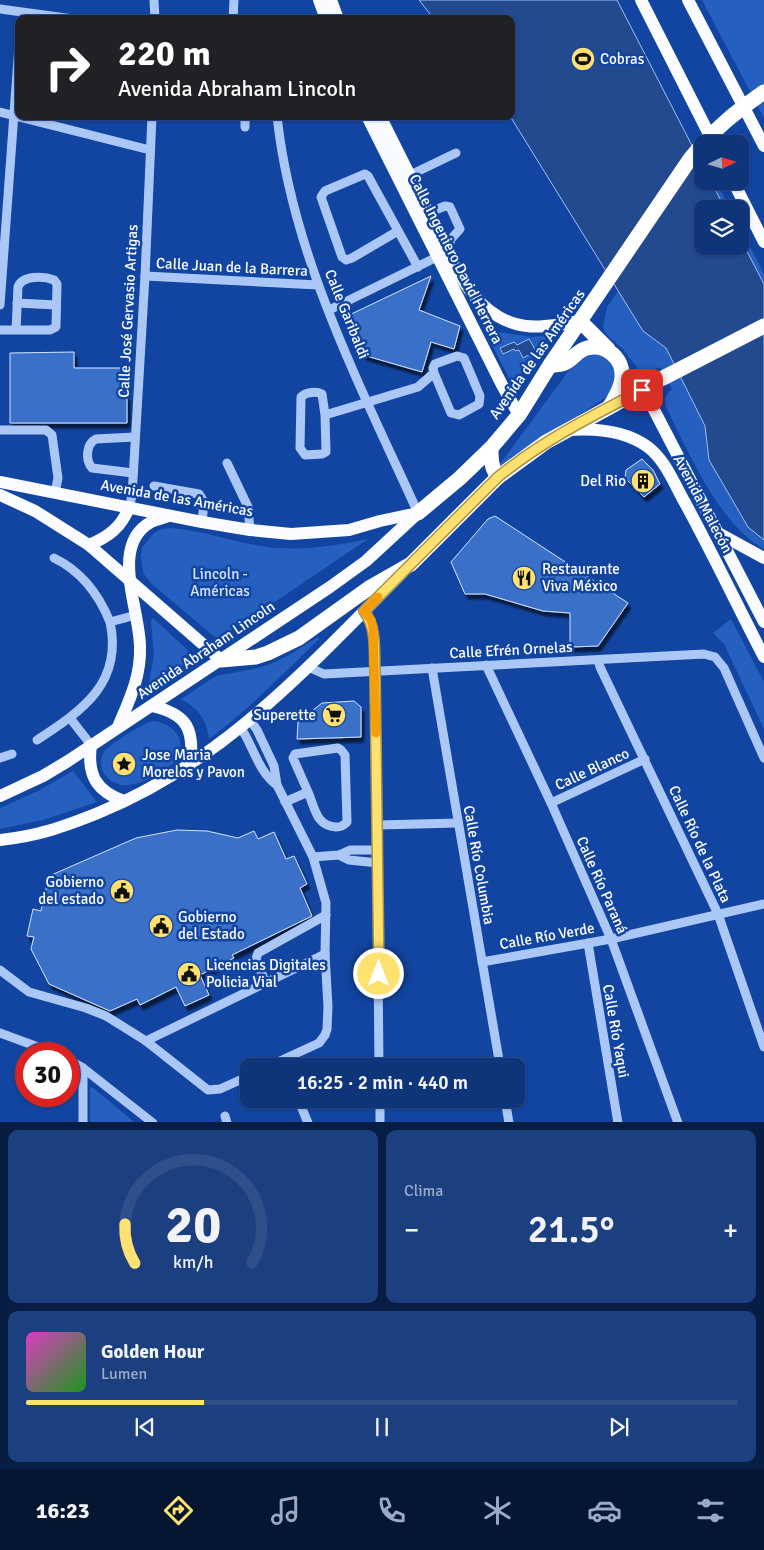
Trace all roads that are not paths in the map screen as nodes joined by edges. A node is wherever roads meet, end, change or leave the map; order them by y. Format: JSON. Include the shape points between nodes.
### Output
{"nodes":[{"id":1,"x":154,"y":0,"type":"edge"},
{"id":2,"x":234,"y":0,"type":"edge"},
{"id":3,"x":319,"y":0,"type":"edge"},
{"id":4,"x":331,"y":0,"type":"edge"},
{"id":5,"x":641,"y":0,"type":"edge"},
{"id":6,"x":688,"y":0,"type":"edge"},
{"id":7,"x":0,"y":9,"type":"edge"},
{"id":8,"x":18,"y":15,"type":"edge"},
{"id":9,"x":155,"y":15,"type":"edge"},
{"id":10,"x":233,"y":15,"type":"edge"},
{"id":11,"x":325,"y":15,"type":"edge"},
{"id":12,"x":337,"y":15,"type":"edge"},
{"id":13,"x":764,"y":92,"type":"edge"},
{"id":14,"x":15,"y":101,"type":"edge"},
{"id":15,"x":0,"y":112,"type":"edge"},
{"id":16,"x":14,"y":115,"type":"junction"},
{"id":17,"x":33,"y":120,"type":"edge"},
{"id":18,"x":152,"y":120,"type":"edge"},
{"id":19,"x":245,"y":120,"type":"edge"},
{"id":20,"x":278,"y":120,"type":"edge"},
{"id":21,"x":369,"y":120,"type":"edge"},
{"id":22,"x":382,"y":120,"type":"edge"},
{"id":23,"x":246,"y":127,"type":"dead end"},
{"id":24,"x":709,"y":135,"type":"edge"},
{"id":25,"x":764,"y":146,"type":"edge"},
{"id":26,"x":150,"y":150,"type":"junction"},
{"id":27,"x":456,"y":153,"type":"dead end"},
{"id":28,"x":404,"y":178,"type":"junction"},
{"id":29,"x":738,"y":190,"type":"edge"},
{"id":30,"x":428,"y":213,"type":"junction"},
{"id":31,"x":398,"y":231,"type":"junction"},
{"id":32,"x":764,"y":242,"type":"edge"},
{"id":33,"x":442,"y":254,"type":"junction"},
{"id":34,"x":418,"y":267,"type":"junction"},
{"id":35,"x":145,"y":276,"type":"junction"},
{"id":36,"x":463,"y":279,"type":"junction"},
{"id":37,"x":318,"y":286,"type":"junction"},
{"id":38,"x":452,"y":286,"type":"junction"},
{"id":39,"x":0,"y":289,"type":"edge"},
{"id":40,"x":17,"y":303,"type":"junction"},
{"id":41,"x":56,"y":305,"type":"junction"},
{"id":42,"x":0,"y":306,"type":"edge"},
{"id":43,"x":329,"y":310,"type":"junction"},
{"id":44,"x":580,"y":321,"type":"junction"},
{"id":45,"x":764,"y":326,"type":"edge"},
{"id":46,"x":0,"y":330,"type":"edge"},
{"id":47,"x":16,"y":330,"type":"junction"},
{"id":48,"x":608,"y":349,"type":"junction"},
{"id":49,"x":550,"y":365,"type":"junction"},
{"id":50,"x":434,"y":373,"type":"junction"},
{"id":51,"x":660,"y":379,"type":"junction"},
{"id":52,"x":368,"y":403,"type":"junction"},
{"id":53,"x":610,"y":406,"type":"junction"},
{"id":54,"x":326,"y":415,"type":"junction"},
{"id":55,"x":519,"y":415,"type":"junction"},
{"id":56,"x":0,"y":430,"type":"edge"},
{"id":57,"x":566,"y":430,"type":"junction"},
{"id":58,"x":135,"y":437,"type":"junction"},
{"id":59,"x":491,"y":448,"type":"junction"},
{"id":60,"x":227,"y":463,"type":"dead end"},
{"id":61,"x":133,"y":473,"type":"junction"},
{"id":62,"x":498,"y":477,"type":"junction"},
{"id":63,"x":0,"y":482,"type":"edge"},
{"id":64,"x":154,"y":486,"type":"dead end"},
{"id":65,"x":56,"y":493,"type":"junction"},
{"id":66,"x":0,"y":496,"type":"edge"},
{"id":67,"x":129,"y":507,"type":"junction"},
{"id":68,"x":418,"y":513,"type":"junction"},
{"id":69,"x":171,"y":515,"type":"junction"},
{"id":70,"x":202,"y":522,"type":"junction"},
{"id":71,"x":250,"y":530,"type":"junction"},
{"id":72,"x":720,"y":534,"type":"junction"},
{"id":73,"x":89,"y":545,"type":"junction"},
{"id":74,"x":54,"y":558,"type":"dead end"},
{"id":75,"x":764,"y":558,"type":"edge"},
{"id":76,"x":412,"y":564,"type":"junction"},
{"id":77,"x":130,"y":581,"type":"junction"},
{"id":78,"x":364,"y":611,"type":"junction"},
{"id":79,"x":136,"y":615,"type":"junction"},
{"id":80,"x":110,"y":622,"type":"junction"},
{"id":81,"x":764,"y":622,"type":"edge"},
{"id":82,"x":764,"y":657,"type":"edge"},
{"id":83,"x":221,"y":660,"type":"junction"},
{"id":84,"x":598,"y":660,"type":"junction"},
{"id":85,"x":486,"y":665,"type":"junction"},
{"id":86,"x":308,"y":667,"type":"junction"},
{"id":87,"x":432,"y":668,"type":"junction"},
{"id":88,"x":375,"y":671,"type":"junction"},
{"id":89,"x":152,"y":706,"type":"junction"},
{"id":90,"x":70,"y":718,"type":"junction"},
{"id":91,"x":245,"y":724,"type":"junction"},
{"id":92,"x":118,"y":727,"type":"junction"},
{"id":93,"x":37,"y":740,"type":"dead end"},
{"id":94,"x":91,"y":745,"type":"junction"},
{"id":95,"x":12,"y":754,"type":"dead end"},
{"id":96,"x":0,"y":758,"type":"edge"},
{"id":97,"x":764,"y":758,"type":"edge"},
{"id":98,"x":645,"y":760,"type":"junction"},
{"id":99,"x":190,"y":765,"type":"junction"},
{"id":100,"x":308,"y":792,"type":"junction"},
{"id":101,"x":0,"y":796,"type":"edge"},
{"id":102,"x":124,"y":801,"type":"junction"},
{"id":103,"x":285,"y":802,"type":"junction"},
{"id":104,"x":551,"y":803,"type":"junction"},
{"id":105,"x":458,"y":823,"type":"junction"},
{"id":106,"x":378,"y":825,"type":"junction"},
{"id":107,"x":0,"y":840,"type":"edge"},
{"id":108,"x":378,"y":850,"type":"junction"},
{"id":109,"x":339,"y":855,"type":"junction"},
{"id":110,"x":313,"y":857,"type":"junction"},
{"id":111,"x":378,"y":863,"type":"junction"},
{"id":112,"x":764,"y":904,"type":"edge"},
{"id":113,"x":718,"y":914,"type":"junction"},
{"id":114,"x":326,"y":915,"type":"junction"},
{"id":115,"x":611,"y":939,"type":"junction"},
{"id":116,"x":588,"y":943,"type":"junction"},
{"id":117,"x":325,"y":954,"type":"junction"},
{"id":118,"x":482,"y":962,"type":"junction"},
{"id":119,"x":0,"y":970,"type":"edge"},
{"id":120,"x":266,"y":984,"type":"junction"},
{"id":121,"x":0,"y":1033,"type":"edge"},
{"id":122,"x":146,"y":1041,"type":"junction"},
{"id":123,"x":24,"y":1042,"type":"edge"},
{"id":124,"x":764,"y":1047,"type":"edge"},
{"id":125,"x":286,"y":1058,"type":"edge"},
{"id":126,"x":380,"y":1058,"type":"edge"},
{"id":127,"x":499,"y":1058,"type":"edge"},
{"id":128,"x":80,"y":1066,"type":"edge"},
{"id":129,"x":83,"y":1068,"type":"junction"},
{"id":130,"x":240,"y":1080,"type":"edge"},
{"id":131,"x":302,"y":1108,"type":"edge"},
{"id":132,"x":380,"y":1108,"type":"edge"},
{"id":133,"x":507,"y":1108,"type":"edge"},
{"id":134,"x":84,"y":1122,"type":"edge"},
{"id":135,"x":153,"y":1122,"type":"edge"},
{"id":136,"x":308,"y":1122,"type":"edge"},
{"id":137,"x":380,"y":1122,"type":"edge"},
{"id":138,"x":509,"y":1122,"type":"edge"},
{"id":139,"x":618,"y":1122,"type":"edge"},
{"id":140,"x":678,"y":1122,"type":"edge"}],
"edges":[{"from":1,"to":9,"type":"street"},
{"from":2,"to":10,"type":"street"},
{"from":3,"to":11,"type":"main road"},
{"from":4,"to":12,"type":"main road"},
{"from":5,"to":24,"type":"main road"},
{"from":6,"to":25,"type":"main road"},
{"from":7,"to":8,"type":"street"},
{"from":13,"to":44,"type":"highway","name":"Avenida de las Américas","via":[[730,116],[690,159]]},
{"from":14,"to":16,"type":"street"},
{"from":15,"to":16,"type":"street"},
{"from":16,"to":39,"type":"street"},
{"from":17,"to":26,"type":"street"},
{"from":18,"to":26,"type":"street","name":"Calle José Gervasio Artigas"},
{"from":19,"to":23,"type":"street"},
{"from":20,"to":37,"type":"street","name":"Calle Garibaldi","via":[[293,203]]},
{"from":21,"to":28,"type":"main road","name":"Calle Ingeniero David Herrera"},
{"from":22,"to":28,"type":"main road","name":"Calle Ingeniero David Herrera"},
{"from":26,"to":35,"type":"street","name":"Calle José Gervasio Artigas"},
{"from":27,"to":28,"type":"street"},
{"from":28,"to":30,"type":"main road","name":"Calle Ingeniero David Herrera"},
{"from":28,"to":33,"type":"main road","name":"Calle Ingeniero David Herrera"},
{"from":29,"to":32,"type":"main road"},
{"from":30,"to":33,"type":"main road","name":"Calle Ingeniero David Herrera"},
{"from":30,"to":33,"type":"street","via":[[450,207],[460,229]]},
{"from":31,"to":31,"type":"street","via":[[365,174],[325,192],[321,197],[342,257],[346,260]]},
{"from":31,"to":34,"type":"street"},
{"from":33,"to":34,"type":"street"},
{"from":33,"to":36,"type":"main road","name":"Calle Ingeniero David Herrera"},
{"from":33,"to":38,"type":"main road","name":"Calle Ingeniero David Herrera"},
{"from":34,"to":43,"type":"street"},
{"from":35,"to":37,"type":"street","name":"Calle Juan de la Barrera"},
{"from":35,"to":58,"type":"street","name":"Calle José Gervasio Artigas"},
{"from":36,"to":38,"type":"main road"},
{"from":36,"to":44,"type":"main road","name":"Calle Ingeniero David Herrera","via":[[482,304],[516,324],[547,326]]},
{"from":37,"to":43,"type":"street","name":"Calle Garibaldi"},
{"from":38,"to":55,"type":"main road","name":"Calle Ingeniero David Herrera"},
{"from":39,"to":42,"type":"street"},
{"from":40,"to":41,"type":"street"},
{"from":40,"to":41,"type":"street","via":[[18,287],[24,278],[52,279],[57,284]]},
{"from":40,"to":47,"type":"street"},
{"from":41,"to":47,"type":"street","via":[[56,326],[53,329]]},
{"from":43,"to":52,"type":"street","name":"Calle Garibaldi"},
{"from":44,"to":48,"type":"highway"},
{"from":44,"to":49,"type":"highway","name":"Avenida de las Américas"},
{"from":45,"to":51,"type":"highway"},
{"from":46,"to":47,"type":"street"},
{"from":48,"to":49,"type":"highway","via":[[586,348],[563,364]]},
{"from":48,"to":53,"type":"highway","via":[[618,360],[622,377]]},
{"from":49,"to":55,"type":"highway","name":"Avenida de las Américas"},
{"from":50,"to":50,"type":"street","via":[[435,364],[454,356],[464,358],[480,396],[480,404],[460,415],[451,412]]},
{"from":50,"to":52,"type":"street","via":[[418,387]]},
{"from":51,"to":53,"type":"highway"},
{"from":51,"to":72,"type":"main road","name":"Avenida Malecón","via":[[651,393],[651,404]]},
{"from":52,"to":54,"type":"street"},
{"from":52,"to":68,"type":"street","name":"Calle Garibaldi"},
{"from":53,"to":57,"type":"highway"},
{"from":54,"to":54,"type":"street","via":[[322,394],[318,392],[301,397],[300,448],[305,455],[326,452]]},
{"from":55,"to":59,"type":"highway","name":"Avenida de las Américas"},
{"from":56,"to":65,"type":"street","via":[[50,432],[58,478]]},
{"from":57,"to":62,"type":"highway"},
{"from":57,"to":82,"type":"main road","name":"Avenida Malecón","via":[[589,429],[624,434],[650,448],[660,458]]},
{"from":58,"to":61,"type":"street","name":"Calle José Gervasio Artigas"},
{"from":58,"to":61,"type":"street","via":[[96,439],[88,448],[88,464],[92,468]]},
{"from":59,"to":62,"type":"highway","via":[[491,462]]},
{"from":59,"to":68,"type":"highway","name":"Avenida de las Américas"},
{"from":60,"to":71,"type":"street","via":[[248,507]]},
{"from":61,"to":67,"type":"street","name":"Calle José Gervasio Artigas"},
{"from":62,"to":76,"type":"highway"},
{"from":63,"to":65,"type":"main road","name":"Avenida de las Américas"},
{"from":64,"to":70,"type":"street","via":[[199,494],[204,502]]},
{"from":65,"to":67,"type":"main road","name":"Avenida de las Américas"},
{"from":66,"to":73,"type":"main road","via":[[35,511]]},
{"from":67,"to":69,"type":"main road","name":"Avenida de las Américas"},
{"from":67,"to":73,"type":"main road","via":[[117,528]]},
{"from":68,"to":71,"type":"main road","name":"Avenida de las Américas","via":[[349,530],[291,534]]},
{"from":68,"to":83,"type":"main road","name":"Avenida Abraham Lincoln","via":[[366,561]]},
{"from":69,"to":70,"type":"main road","name":"Avenida de las Américas"},
{"from":69,"to":77,"type":"main road","via":[[152,521],[136,535],[129,554]]},
{"from":70,"to":71,"type":"main road","name":"Avenida de las Américas"},
{"from":72,"to":75,"type":"main road"},
{"from":72,"to":81,"type":"main road","name":"Avenida Malecón"},
{"from":73,"to":77,"type":"main road"},
{"from":74,"to":80,"type":"street","via":[[65,563],[93,590]]},
{"from":76,"to":78,"type":"main road"},
{"from":76,"to":83,"type":"highway","via":[[368,588],[288,644],[256,657]]},
{"from":77,"to":79,"type":"main road"},
{"from":77,"to":83,"type":"main road"},
{"from":78,"to":86,"type":"main road"},
{"from":78,"to":88,"type":"street","via":[[373,627]]},
{"from":79,"to":80,"type":"street"},
{"from":79,"to":92,"type":"main road","via":[[140,631],[139,668],[134,690]]},
{"from":80,"to":90,"type":"street","via":[[113,646],[109,672],[99,689]]},
{"from":83,"to":89,"type":"main road","name":"Avenida Abraham Lincoln"},
{"from":84,"to":85,"type":"street","name":"Calle Efrén Ornelas"},
{"from":84,"to":97,"type":"street","name":"Calle Efrén Ornelas","via":[[704,654],[716,657],[724,668]]},
{"from":84,"to":98,"type":"street","name":"Calle Río de la Plata"},
{"from":85,"to":87,"type":"street","name":"Calle Efrén Ornelas"},
{"from":85,"to":104,"type":"street","name":"Calle Río Paraná"},
{"from":86,"to":88,"type":"street","name":"Calle Efrén Ornelas","via":[[324,674]]},
{"from":86,"to":91,"type":"main road"},
{"from":87,"to":88,"type":"street","name":"Calle Efrén Ornelas"},
{"from":87,"to":105,"type":"street","name":"Calle Río Columbia"},
{"from":88,"to":106,"type":"street"},
{"from":89,"to":92,"type":"main road","name":"Avenida Abraham Lincoln"},
{"from":89,"to":99,"type":"main road","via":[[172,712],[186,725],[192,739]]},
{"from":90,"to":93,"type":"street"},
{"from":90,"to":94,"type":"street"},
{"from":91,"to":99,"type":"main road"},
{"from":91,"to":103,"type":"street","via":[[267,777],[277,785]]},
{"from":92,"to":94,"type":"main road","name":"Avenida Abraham Lincoln"},
{"from":94,"to":101,"type":"main road","name":"Avenida Abraham Lincoln","via":[[43,776]]},
{"from":94,"to":102,"type":"main road","via":[[89,760],[99,786],[110,796]]},
{"from":95,"to":96,"type":"street"},
{"from":98,"to":104,"type":"street","name":"Calle Blanco"},
{"from":98,"to":113,"type":"street","name":"Calle Río de la Plata"},
{"from":99,"to":102,"type":"main road"},
{"from":100,"to":100,"type":"street","via":[[293,758],[296,753],[341,750],[345,755],[345,825],[330,826],[320,822]]},
{"from":100,"to":103,"type":"street"},
{"from":102,"to":107,"type":"main road","via":[[58,829]]},
{"from":103,"to":110,"type":"street"},
{"from":104,"to":115,"type":"street","name":"Calle Río Paraná"},
{"from":105,"to":106,"type":"street"},
{"from":105,"to":118,"type":"street","name":"Calle Río Columbia"},
{"from":106,"to":108,"type":"street"},
{"from":108,"to":109,"type":"street","via":[[350,850]]},
{"from":108,"to":111,"type":"street"},
{"from":109,"to":110,"type":"street"},
{"from":109,"to":111,"type":"street","via":[[349,860]]},
{"from":110,"to":114,"type":"street","via":[[323,889]]},
{"from":111,"to":126,"type":"street"},
{"from":112,"to":113,"type":"street","name":"Calle Río Verde"},
{"from":113,"to":115,"type":"street","name":"Calle Río Verde"},
{"from":113,"to":124,"type":"street","name":"Calle Río de la Plata"},
{"from":114,"to":117,"type":"street"},
{"from":114,"to":120,"type":"street","via":[[258,953],[256,960]]},
{"from":115,"to":116,"type":"street","name":"Calle Río Verde"},
{"from":115,"to":140,"type":"street","name":"Calle Río Paraná"},
{"from":116,"to":118,"type":"street","name":"Calle Río Verde"},
{"from":116,"to":139,"type":"street","name":"Calle Río Yaqui"},
{"from":117,"to":120,"type":"street"},
{"from":117,"to":125,"type":"street","via":[[328,1007],[325,1035],[319,1043]]},
{"from":118,"to":127,"type":"street","name":"Calle Río Columbia"},
{"from":119,"to":122,"type":"street","via":[[29,992],[106,1016]]},
{"from":120,"to":122,"type":"street"},
{"from":121,"to":123,"type":"street"},
{"from":122,"to":130,"type":"street","via":[[208,1090],[220,1089]]},
{"from":128,"to":129,"type":"street"},
{"from":129,"to":134,"type":"street"},
{"from":129,"to":135,"type":"street"},
{"from":131,"to":136,"type":"street"},
{"from":132,"to":137,"type":"street"},
{"from":133,"to":138,"type":"street"}]}
